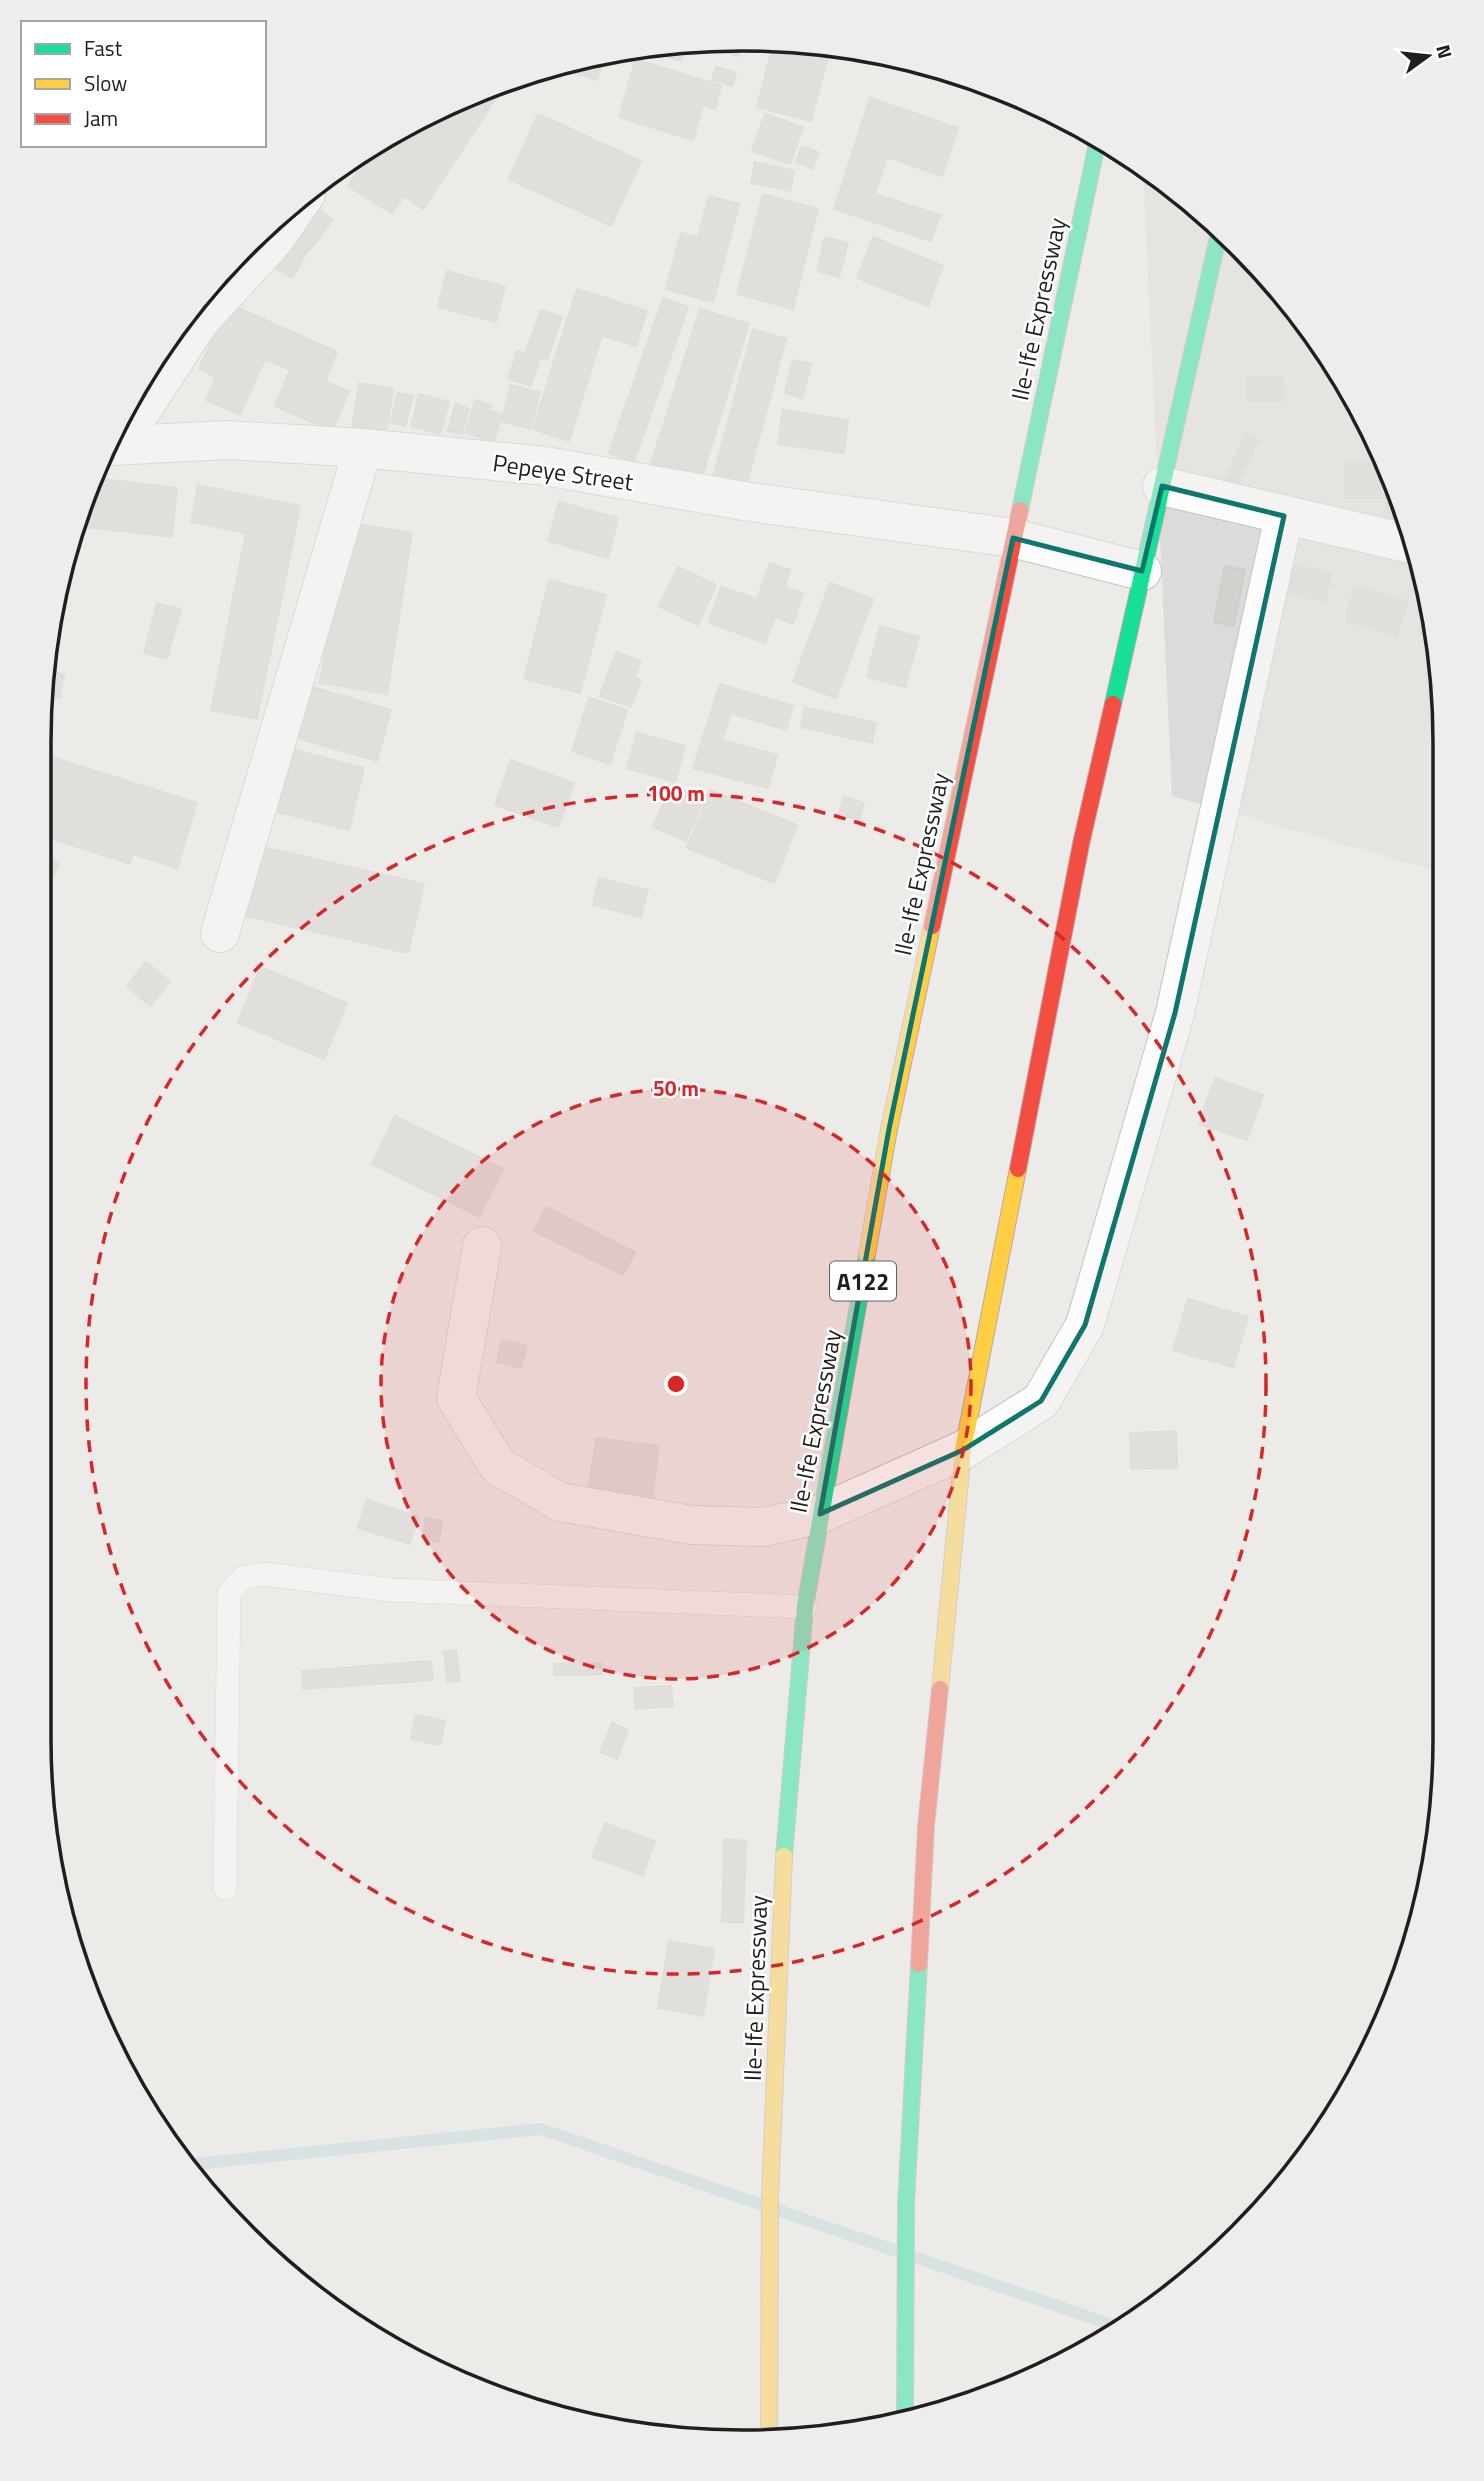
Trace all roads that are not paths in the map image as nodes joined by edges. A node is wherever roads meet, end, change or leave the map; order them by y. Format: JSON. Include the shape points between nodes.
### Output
{"nodes":[{"id":1,"x":1096,"y":148,"type":"edge"},
{"id":2,"x":287,"y":221,"type":"edge"},
{"id":3,"x":1217,"y":240,"type":"edge"},
{"id":4,"x":208,"y":304,"type":"edge"},
{"id":5,"x":176,"y":346,"type":"edge"},
{"id":6,"x":131,"y":419,"type":"edge"},
{"id":7,"x":118,"y":445,"type":"edge"},
{"id":8,"x":363,"y":448,"type":"junction"},
{"id":9,"x":1162,"y":486,"type":"junction"},
{"id":10,"x":1284,"y":516,"type":"junction"},
{"id":11,"x":1013,"y":538,"type":"junction"},
{"id":12,"x":1404,"y":543,"type":"edge"},
{"id":13,"x":1143,"y":571,"type":"junction"},
{"id":14,"x":220,"y":933,"type":"dead end"},
{"id":15,"x":482,"y":1246,"type":"dead end"},
{"id":16,"x":963,"y":1450,"type":"junction"},
{"id":17,"x":820,"y":1514,"type":"junction"},
{"id":18,"x":806,"y":1607,"type":"junction"},
{"id":19,"x":225,"y":1888,"type":"dead end"},
{"id":20,"x":905,"y":2411,"type":"edge"},
{"id":21,"x":769,"y":2429,"type":"edge"}],
"edges":[{"from":1,"to":11,"type":"highway","name":"Ile-Ife Expressway","number":"A122"},
{"from":2,"to":4,"type":"street","via":[[274,240]]},
{"from":3,"to":9,"type":"highway"},
{"from":5,"to":6,"type":"street"},
{"from":7,"to":8,"type":"street","name":"Pepeye Street","via":[[227,440]]},
{"from":8,"to":11,"type":"street","name":"Pepeye Street","via":[[545,466],[744,501]]},
{"from":8,"to":14,"type":"street"},
{"from":9,"to":10,"type":"street"},
{"from":9,"to":13,"type":"highway"},
{"from":10,"to":12,"type":"street"},
{"from":10,"to":16,"type":"street","via":[[1175,1013],[1085,1325],[1041,1401]]},
{"from":11,"to":13,"type":"street","name":"Pepeye Street"},
{"from":11,"to":17,"type":"highway","name":"Ile-Ife Expressway","number":"A122","via":[[889,1129]]},
{"from":13,"to":16,"type":"highway","via":[[1078,857]]},
{"from":15,"to":17,"type":"street","via":[[456,1398],[498,1466],[560,1502],[691,1525],[764,1527]]},
{"from":16,"to":17,"type":"street"},
{"from":16,"to":20,"type":"highway","via":[[926,1826],[906,2204]]},
{"from":17,"to":18,"type":"highway","name":"Ile-Ife Expressway","number":"A122"},
{"from":18,"to":19,"type":"lane","via":[[391,1590],[264,1574],[243,1577],[229,1593]]},
{"from":18,"to":21,"type":"highway","name":"Ile-Ife Expressway","number":"A122","via":[[782,1879],[770,2197]]}]}
